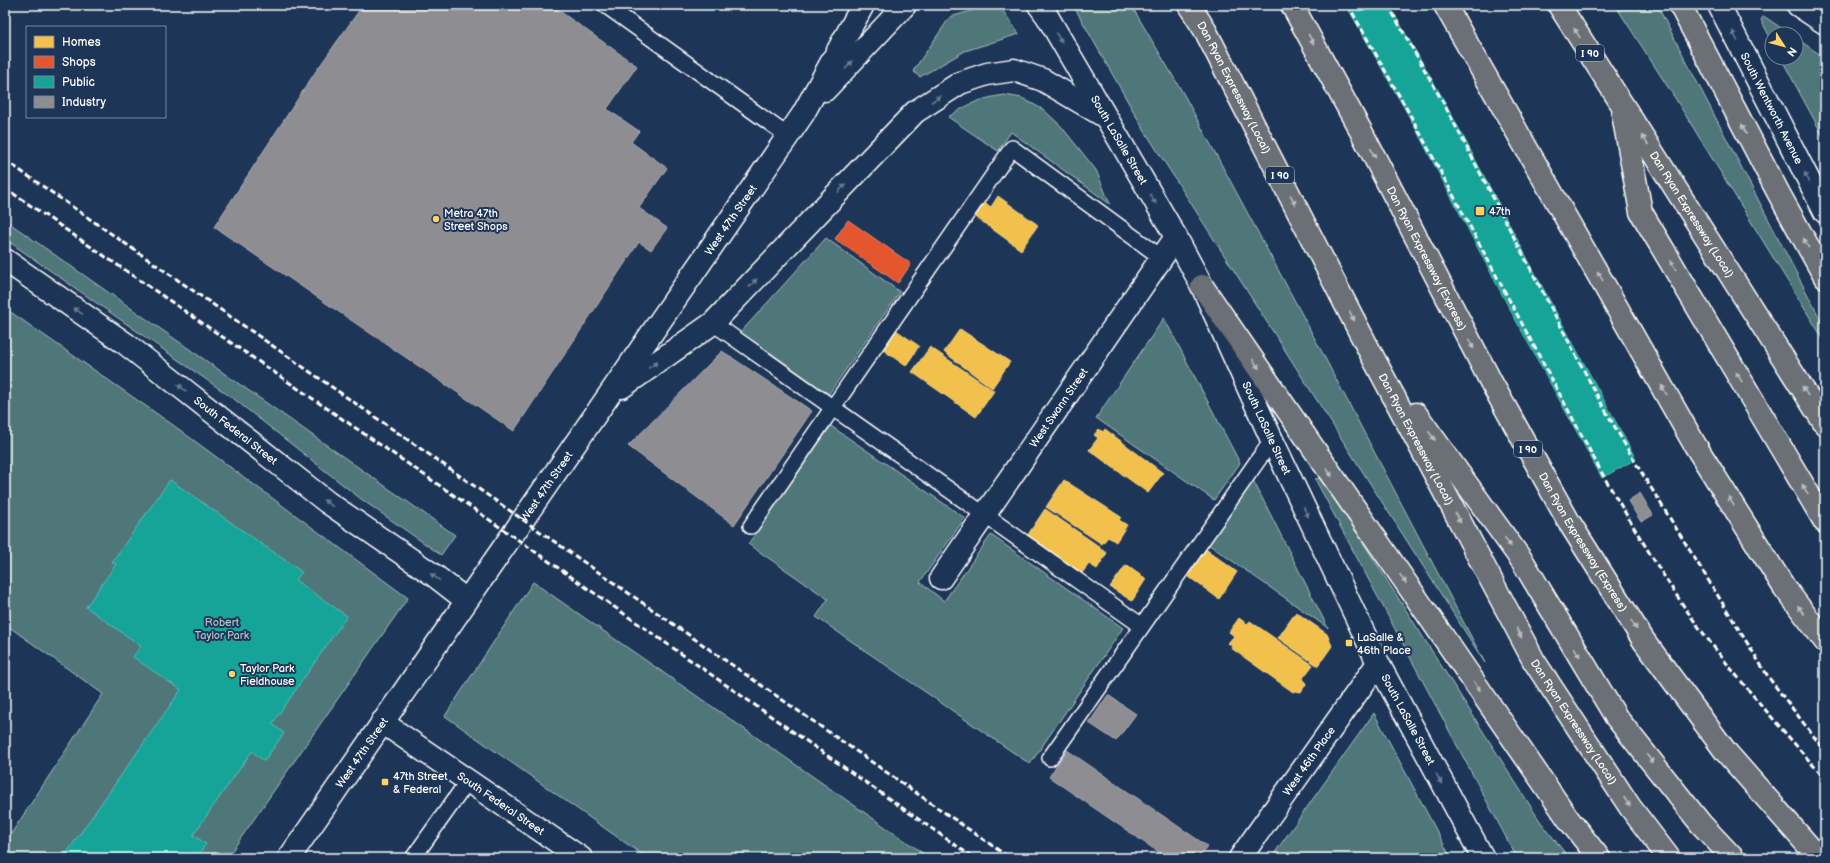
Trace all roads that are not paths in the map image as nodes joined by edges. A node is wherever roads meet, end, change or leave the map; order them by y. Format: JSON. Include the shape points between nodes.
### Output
{"nodes":[{"id":1,"x":605,"y":5,"type":"edge"},
{"id":2,"x":863,"y":5,"type":"edge"},
{"id":3,"x":905,"y":5,"type":"edge"},
{"id":4,"x":1039,"y":5,"type":"edge"},
{"id":5,"x":1189,"y":5,"type":"edge"},
{"id":6,"x":1292,"y":5,"type":"edge"},
{"id":7,"x":1445,"y":5,"type":"edge"},
{"id":8,"x":1559,"y":5,"type":"edge"},
{"id":9,"x":1680,"y":5,"type":"edge"},
{"id":10,"x":1719,"y":5,"type":"edge"},
{"id":11,"x":1798,"y":5,"type":"edge"},
{"id":12,"x":1825,"y":23,"type":"edge"},
{"id":13,"x":1620,"y":102,"type":"junction"},
{"id":14,"x":803,"y":114,"type":"junction"},
{"id":15,"x":1105,"y":117,"type":"junction"},
{"id":16,"x":788,"y":136,"type":"junction"},
{"id":17,"x":1825,"y":212,"type":"edge"},
{"id":18,"x":1176,"y":237,"type":"junction"},
{"id":19,"x":1162,"y":258,"type":"junction"},
{"id":20,"x":5,"y":260,"type":"edge"},
{"id":21,"x":1825,"y":277,"type":"edge"},
{"id":22,"x":1202,"y":286,"type":"junction"},
{"id":23,"x":713,"y":323,"type":"junction"},
{"id":24,"x":1368,"y":348,"type":"junction"},
{"id":25,"x":610,"y":396,"type":"junction"},
{"id":26,"x":833,"y":408,"type":"junction"},
{"id":27,"x":1825,"y":424,"type":"edge"},
{"id":28,"x":1272,"y":440,"type":"junction"},
{"id":29,"x":985,"y":514,"type":"junction"},
{"id":30,"x":1825,"y":522,"type":"edge"},
{"id":31,"x":750,"y":526,"type":"dead end"},
{"id":32,"x":941,"y":578,"type":"dead end"},
{"id":33,"x":466,"y":600,"type":"junction"},
{"id":34,"x":1142,"y":626,"type":"junction"},
{"id":35,"x":1825,"y":641,"type":"edge"},
{"id":36,"x":1378,"y":663,"type":"junction"},
{"id":37,"x":382,"y":722,"type":"junction"},
{"id":38,"x":1050,"y":758,"type":"dead end"},
{"id":39,"x":468,"y":781,"type":"junction"},
{"id":40,"x":289,"y":858,"type":"edge"},
{"id":41,"x":413,"y":858,"type":"edge"},
{"id":42,"x":581,"y":858,"type":"edge"},
{"id":43,"x":1240,"y":858,"type":"edge"},
{"id":44,"x":1483,"y":858,"type":"edge"},
{"id":45,"x":1599,"y":858,"type":"edge"},
{"id":46,"x":1669,"y":858,"type":"edge"},
{"id":47,"x":1733,"y":858,"type":"edge"},
{"id":48,"x":1819,"y":858,"type":"edge"}],
"edges":[{"from":1,"to":16,"type":"lane"},
{"from":2,"to":14,"type":"main road","name":"West 47th Street"},
{"from":14,"to":3,"type":"main road","name":"West 47th Street","one_way":true},
{"from":4,"to":15,"type":"main road","name":"South LaSalle Street","one_way":true},
{"from":5,"to":24,"type":"highway","name":"Dan Ryan Expressway (Local)","number":"I 90","one_way":true,"via":[[1205,30]]},
{"from":6,"to":48,"type":"highway","name":"Dan Ryan Expressway (Express)","number":"I 90","one_way":true,"via":[[1363,135],[1491,382],[1569,522],[1644,641],[1726,752]]},
{"from":35,"to":7,"type":"highway","one_way":true,"via":[[1784,587],[1695,445]]},
{"from":13,"to":8,"type":"highway","name":"Dan Ryan Expressway (Local)","number":"I 90","one_way":true},
{"from":21,"to":9,"type":"highway","one_way":true},
{"from":17,"to":10,"type":"main road","name":"South Wentworth Avenue","one_way":true},
{"from":11,"to":12,"type":"main road"},
{"from":27,"to":13,"type":"highway","name":"Dan Ryan Expressway (Local)","number":"I 90","one_way":true},
{"from":30,"to":13,"type":"highway","one_way":true,"via":[[1641,212]]},
{"from":14,"to":16,"type":"main road","name":"West 47th Street"},
{"from":15,"to":18,"type":"main road","name":"South LaSalle Street","one_way":true},
{"from":23,"to":15,"type":"main road","one_way":true,"via":[[915,112],[960,83],[987,74],[1014,70],[1043,80]]},
{"from":16,"to":25,"type":"main road","name":"West 47th Street"},
{"from":18,"to":19,"type":"main road","name":"West Swann Street"},
{"from":18,"to":22,"type":"main road","name":"South LaSalle Street"},
{"from":19,"to":26,"type":"lane","via":[[1012,148]]},
{"from":19,"to":29,"type":"main road","name":"West Swann Street"},
{"from":33,"to":20,"type":"main road","name":"South Federal Street","one_way":true,"via":[[327,502],[126,344]]},
{"from":22,"to":28,"type":"main road","name":"South LaSalle Street"},
{"from":22,"to":45,"type":"highway","one_way":true,"via":[[1569,820]]},
{"from":25,"to":23,"type":"main road","one_way":true},
{"from":23,"to":26,"type":"lane"},
{"from":24,"to":46,"type":"highway","name":"Dan Ryan Expressway (Local)","number":"I 90","one_way":true,"via":[[1534,661],[1630,807]]},
{"from":24,"to":47,"type":"highway","one_way":true,"via":[[1523,562],[1616,717],[1702,824]]},
{"from":25,"to":33,"type":"main road","name":"West 47th Street"},
{"from":26,"to":29,"type":"lane"},
{"from":26,"to":31,"type":"lane"},
{"from":28,"to":34,"type":"lane"},
{"from":28,"to":36,"type":"main road","name":"South LaSalle Street","one_way":true},
{"from":29,"to":32,"type":"main road","name":"West Swann Street"},
{"from":29,"to":34,"type":"lane"},
{"from":33,"to":37,"type":"main road","name":"West 47th Street"},
{"from":34,"to":38,"type":"lane"},
{"from":36,"to":43,"type":"main road","name":"West 46th Place"},
{"from":36,"to":44,"type":"main road","name":"South LaSalle Street","one_way":true},
{"from":37,"to":39,"type":"main road","name":"South Federal Street"},
{"from":37,"to":40,"type":"main road","name":"West 47th Street"},
{"from":39,"to":41,"type":"lane"},
{"from":39,"to":42,"type":"main road","name":"South Federal Street"}]}
